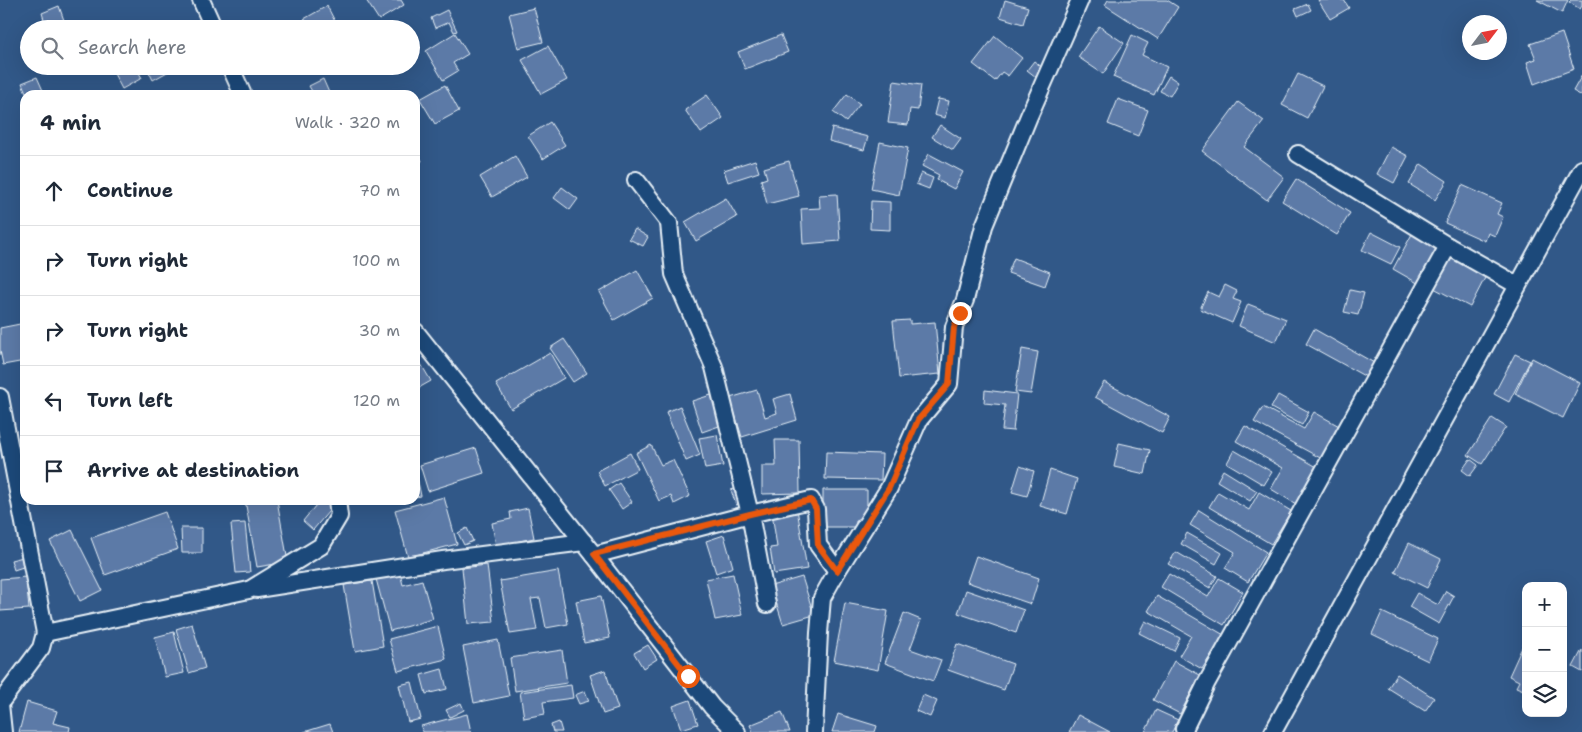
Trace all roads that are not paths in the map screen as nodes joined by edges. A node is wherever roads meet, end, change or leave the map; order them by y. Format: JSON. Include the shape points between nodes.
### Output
{"nodes":[{"id":1,"x":201,"y":0,"type":"edge"},
{"id":2,"x":1080,"y":0,"type":"edge"},
{"id":3,"x":210,"y":20,"type":"edge"},
{"id":4,"x":234,"y":75,"type":"edge"},
{"id":5,"x":241,"y":90,"type":"edge"},
{"id":6,"x":1298,"y":154,"type":"dead end"},
{"id":7,"x":1582,"y":169,"type":"edge"},
{"id":8,"x":636,"y":180,"type":"dead end"},
{"id":9,"x":1448,"y":246,"type":"junction"},
{"id":10,"x":1517,"y":285,"type":"junction"},
{"id":11,"x":420,"y":337,"type":"edge"},
{"id":12,"x":0,"y":397,"type":"edge"},
{"id":13,"x":20,"y":502,"type":"edge"},
{"id":14,"x":21,"y":505,"type":"edge"},
{"id":15,"x":338,"y":505,"type":"edge"},
{"id":16,"x":750,"y":514,"type":"junction"},
{"id":17,"x":588,"y":548,"type":"junction"},
{"id":18,"x":837,"y":571,"type":"junction"},
{"id":19,"x":249,"y":590,"type":"junction"},
{"id":20,"x":767,"y":604,"type":"dead end"},
{"id":21,"x":45,"y":633,"type":"junction"},
{"id":22,"x":0,"y":704,"type":"edge"},
{"id":23,"x":3,"y":732,"type":"edge"},
{"id":24,"x":737,"y":732,"type":"edge"},
{"id":25,"x":814,"y":732,"type":"edge"},
{"id":26,"x":1185,"y":732,"type":"edge"},
{"id":27,"x":1273,"y":732,"type":"edge"}],
"edges":[{"from":1,"to":3,"type":"street"},
{"from":2,"to":18,"type":"street","via":[[984,226],[965,300],[954,327],[949,384],[918,420],[889,488]]},
{"from":4,"to":5,"type":"street"},
{"from":6,"to":9,"type":"street"},
{"from":7,"to":10,"type":"street"},
{"from":8,"to":16,"type":"street","via":[[669,223],[674,274],[714,368]]},
{"from":9,"to":10,"type":"street"},
{"from":9,"to":26,"type":"street","via":[[1206,684]]},
{"from":10,"to":27,"type":"street"},
{"from":11,"to":17,"type":"street"},
{"from":12,"to":13,"type":"street"},
{"from":14,"to":21,"type":"street"},
{"from":15,"to":19,"type":"street","via":[[340,516],[321,546]]},
{"from":16,"to":17,"type":"street"},
{"from":16,"to":18,"type":"street","via":[[811,500],[816,509],[818,545]]},
{"from":16,"to":20,"type":"street"},
{"from":17,"to":19,"type":"street","via":[[442,560]]},
{"from":17,"to":24,"type":"street","via":[[712,707]]},
{"from":18,"to":25,"type":"street","via":[[822,598]]},
{"from":19,"to":21,"type":"street"},
{"from":21,"to":22,"type":"street","via":[[41,648]]},
{"from":22,"to":23,"type":"street"}]}
